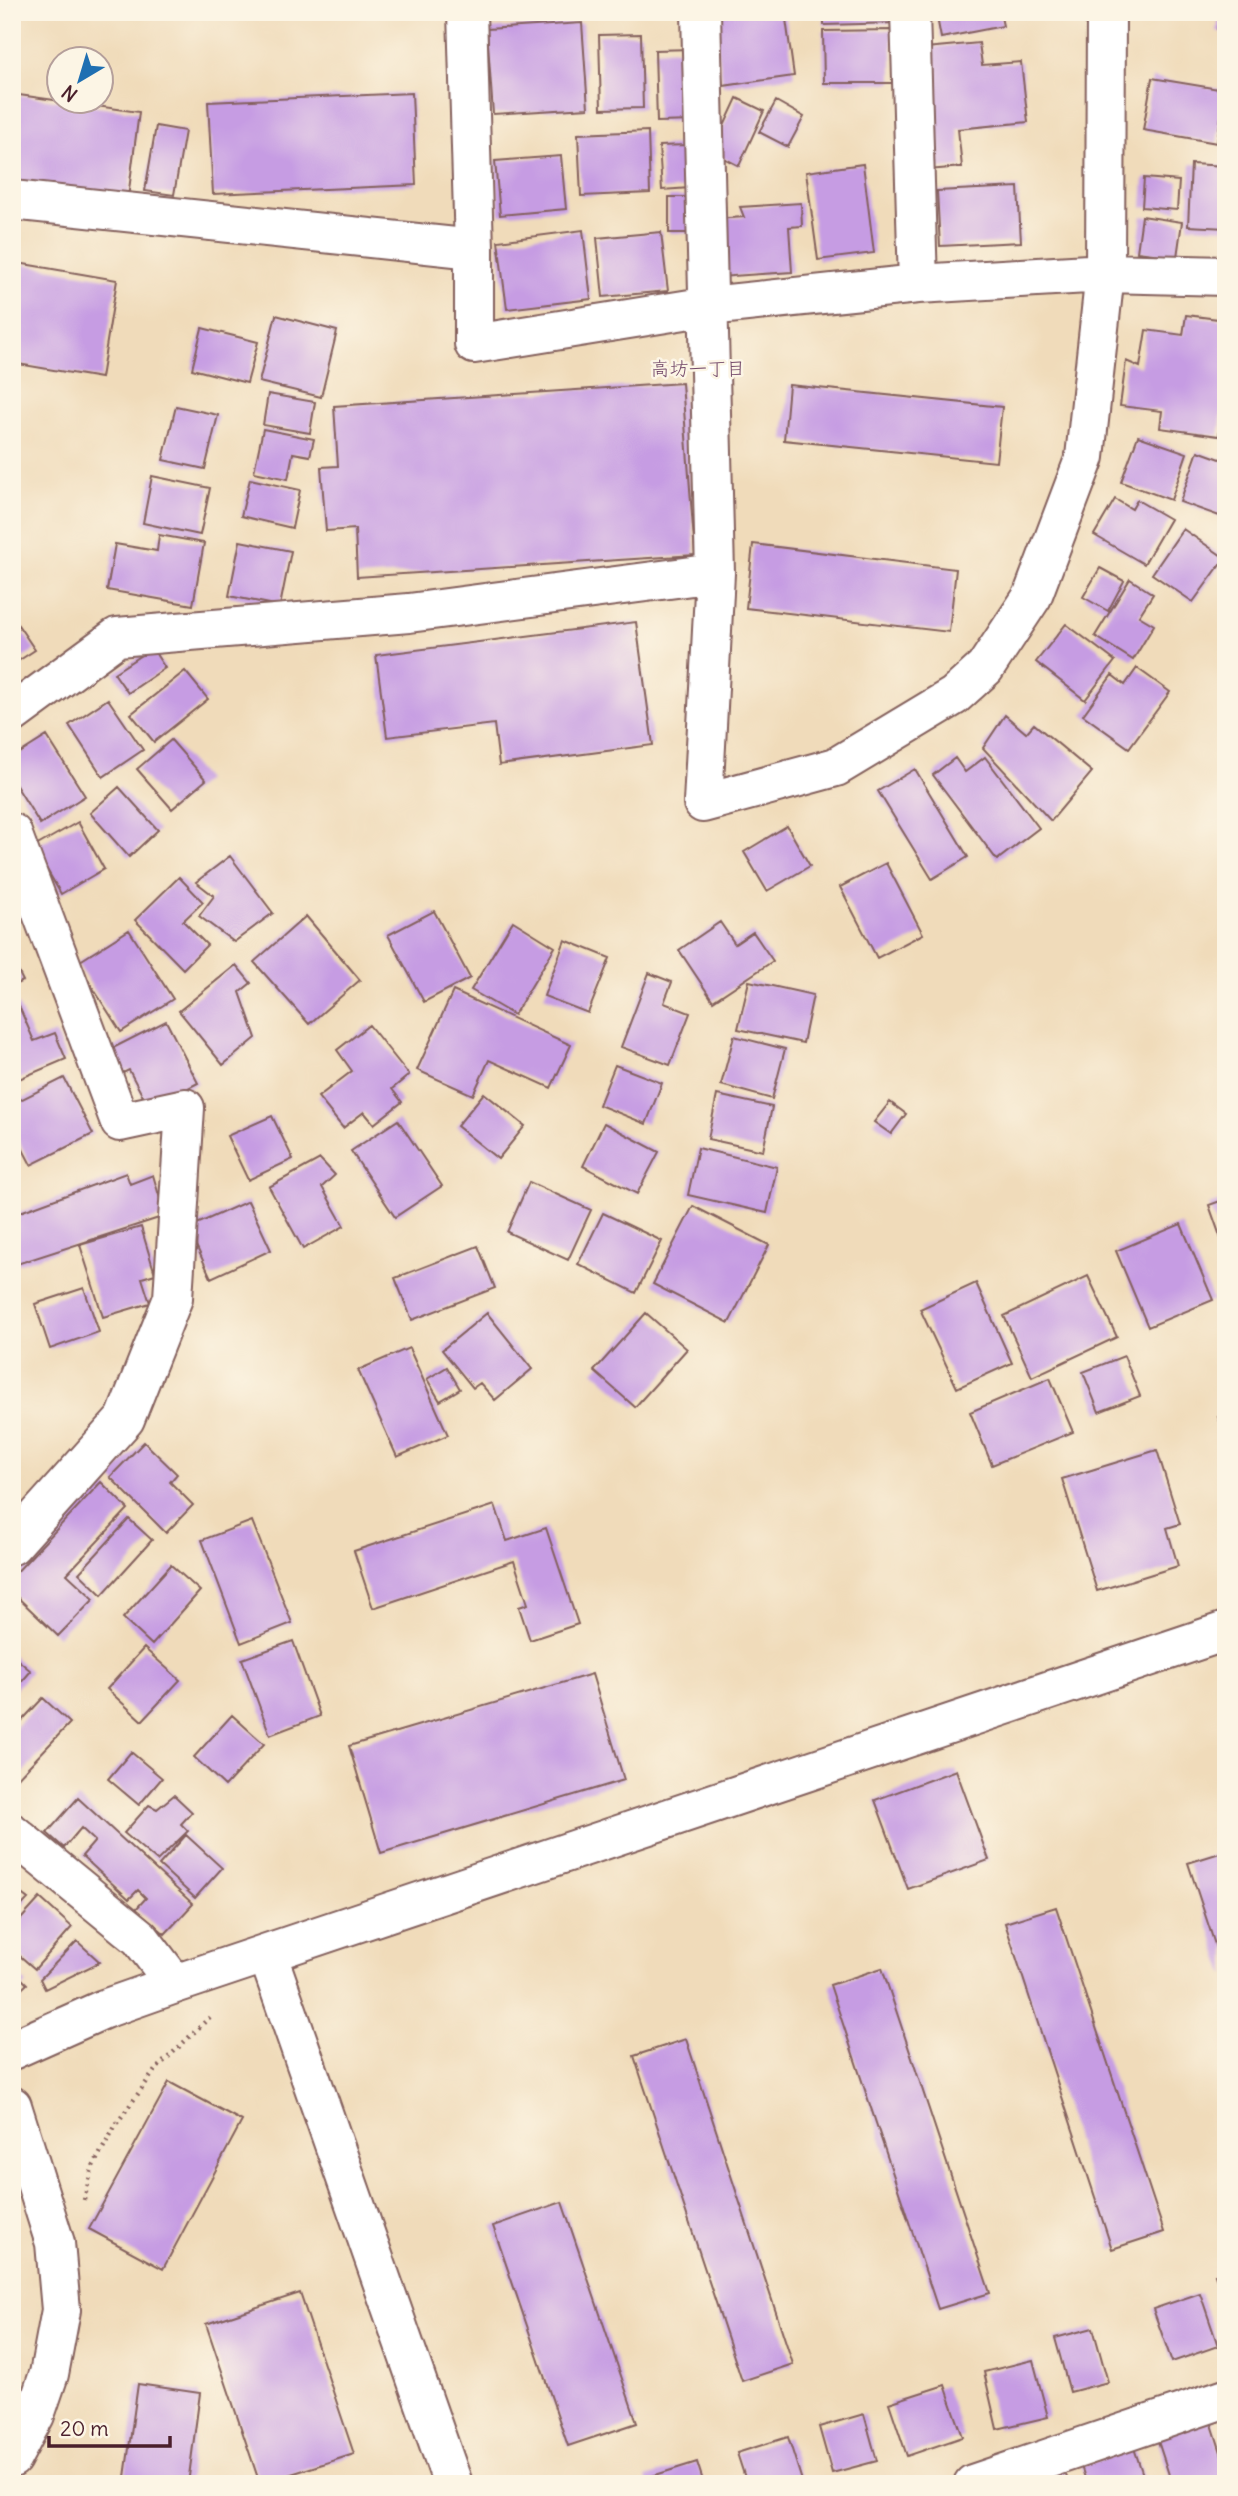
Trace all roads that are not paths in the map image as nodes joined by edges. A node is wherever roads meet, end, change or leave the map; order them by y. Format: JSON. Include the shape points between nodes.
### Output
{"nodes":[{"id":1,"x":467,"y":12,"type":"edge"},
{"id":2,"x":701,"y":12,"type":"edge"},
{"id":3,"x":910,"y":12,"type":"edge"},
{"id":4,"x":1106,"y":12,"type":"edge"},
{"id":5,"x":12,"y":200,"type":"edge"},
{"id":6,"x":474,"y":249,"type":"junction"},
{"id":7,"x":1105,"y":273,"type":"junction"},
{"id":8,"x":1226,"y":276,"type":"edge"},
{"id":9,"x":918,"y":284,"type":"junction"},
{"id":10,"x":709,"y":306,"type":"junction"},
{"id":11,"x":715,"y":573,"type":"junction"},
{"id":12,"x":12,"y":714,"type":"edge"},
{"id":13,"x":12,"y":833,"type":"edge"},
{"id":14,"x":12,"y":1545,"type":"edge"},
{"id":15,"x":1226,"y":1631,"type":"edge"},
{"id":16,"x":12,"y":1833,"type":"edge"},
{"id":17,"x":267,"y":1953,"type":"junction"},
{"id":18,"x":174,"y":1984,"type":"junction"},
{"id":19,"x":12,"y":2050,"type":"edge"},
{"id":20,"x":12,"y":2106,"type":"edge"},
{"id":21,"x":1226,"y":2398,"type":"edge"},
{"id":22,"x":12,"y":2458,"type":"edge"},
{"id":23,"x":453,"y":2484,"type":"edge"},
{"id":24,"x":973,"y":2484,"type":"edge"}],
"edges":[{"from":1,"to":6,"type":"street"},
{"from":2,"to":10,"type":"street"},
{"from":3,"to":9,"type":"street"},
{"from":4,"to":7,"type":"street"},
{"from":5,"to":6,"type":"street"},
{"from":6,"to":10,"type":"street","via":[[474,344]]},
{"from":7,"to":8,"type":"street"},
{"from":7,"to":9,"type":"street"},
{"from":7,"to":11,"type":"street","via":[[1085,457],[1032,597],[985,668],[954,695],[836,767],[703,803]]},
{"from":9,"to":10,"type":"street"},
{"from":10,"to":11,"type":"street"},
{"from":11,"to":12,"type":"street","via":[[409,613],[117,637]]},
{"from":13,"to":14,"type":"street","via":[[120,1122],[185,1108],[173,1298],[125,1419]]},
{"from":15,"to":17,"type":"street"},
{"from":16,"to":18,"type":"street","via":[[140,1938]]},
{"from":17,"to":18,"type":"street"},
{"from":17,"to":23,"type":"street"},
{"from":18,"to":19,"type":"street"},
{"from":20,"to":22,"type":"street","via":[[55,2243],[61,2310],[49,2374],[35,2416]]},
{"from":21,"to":24,"type":"street"}]}
